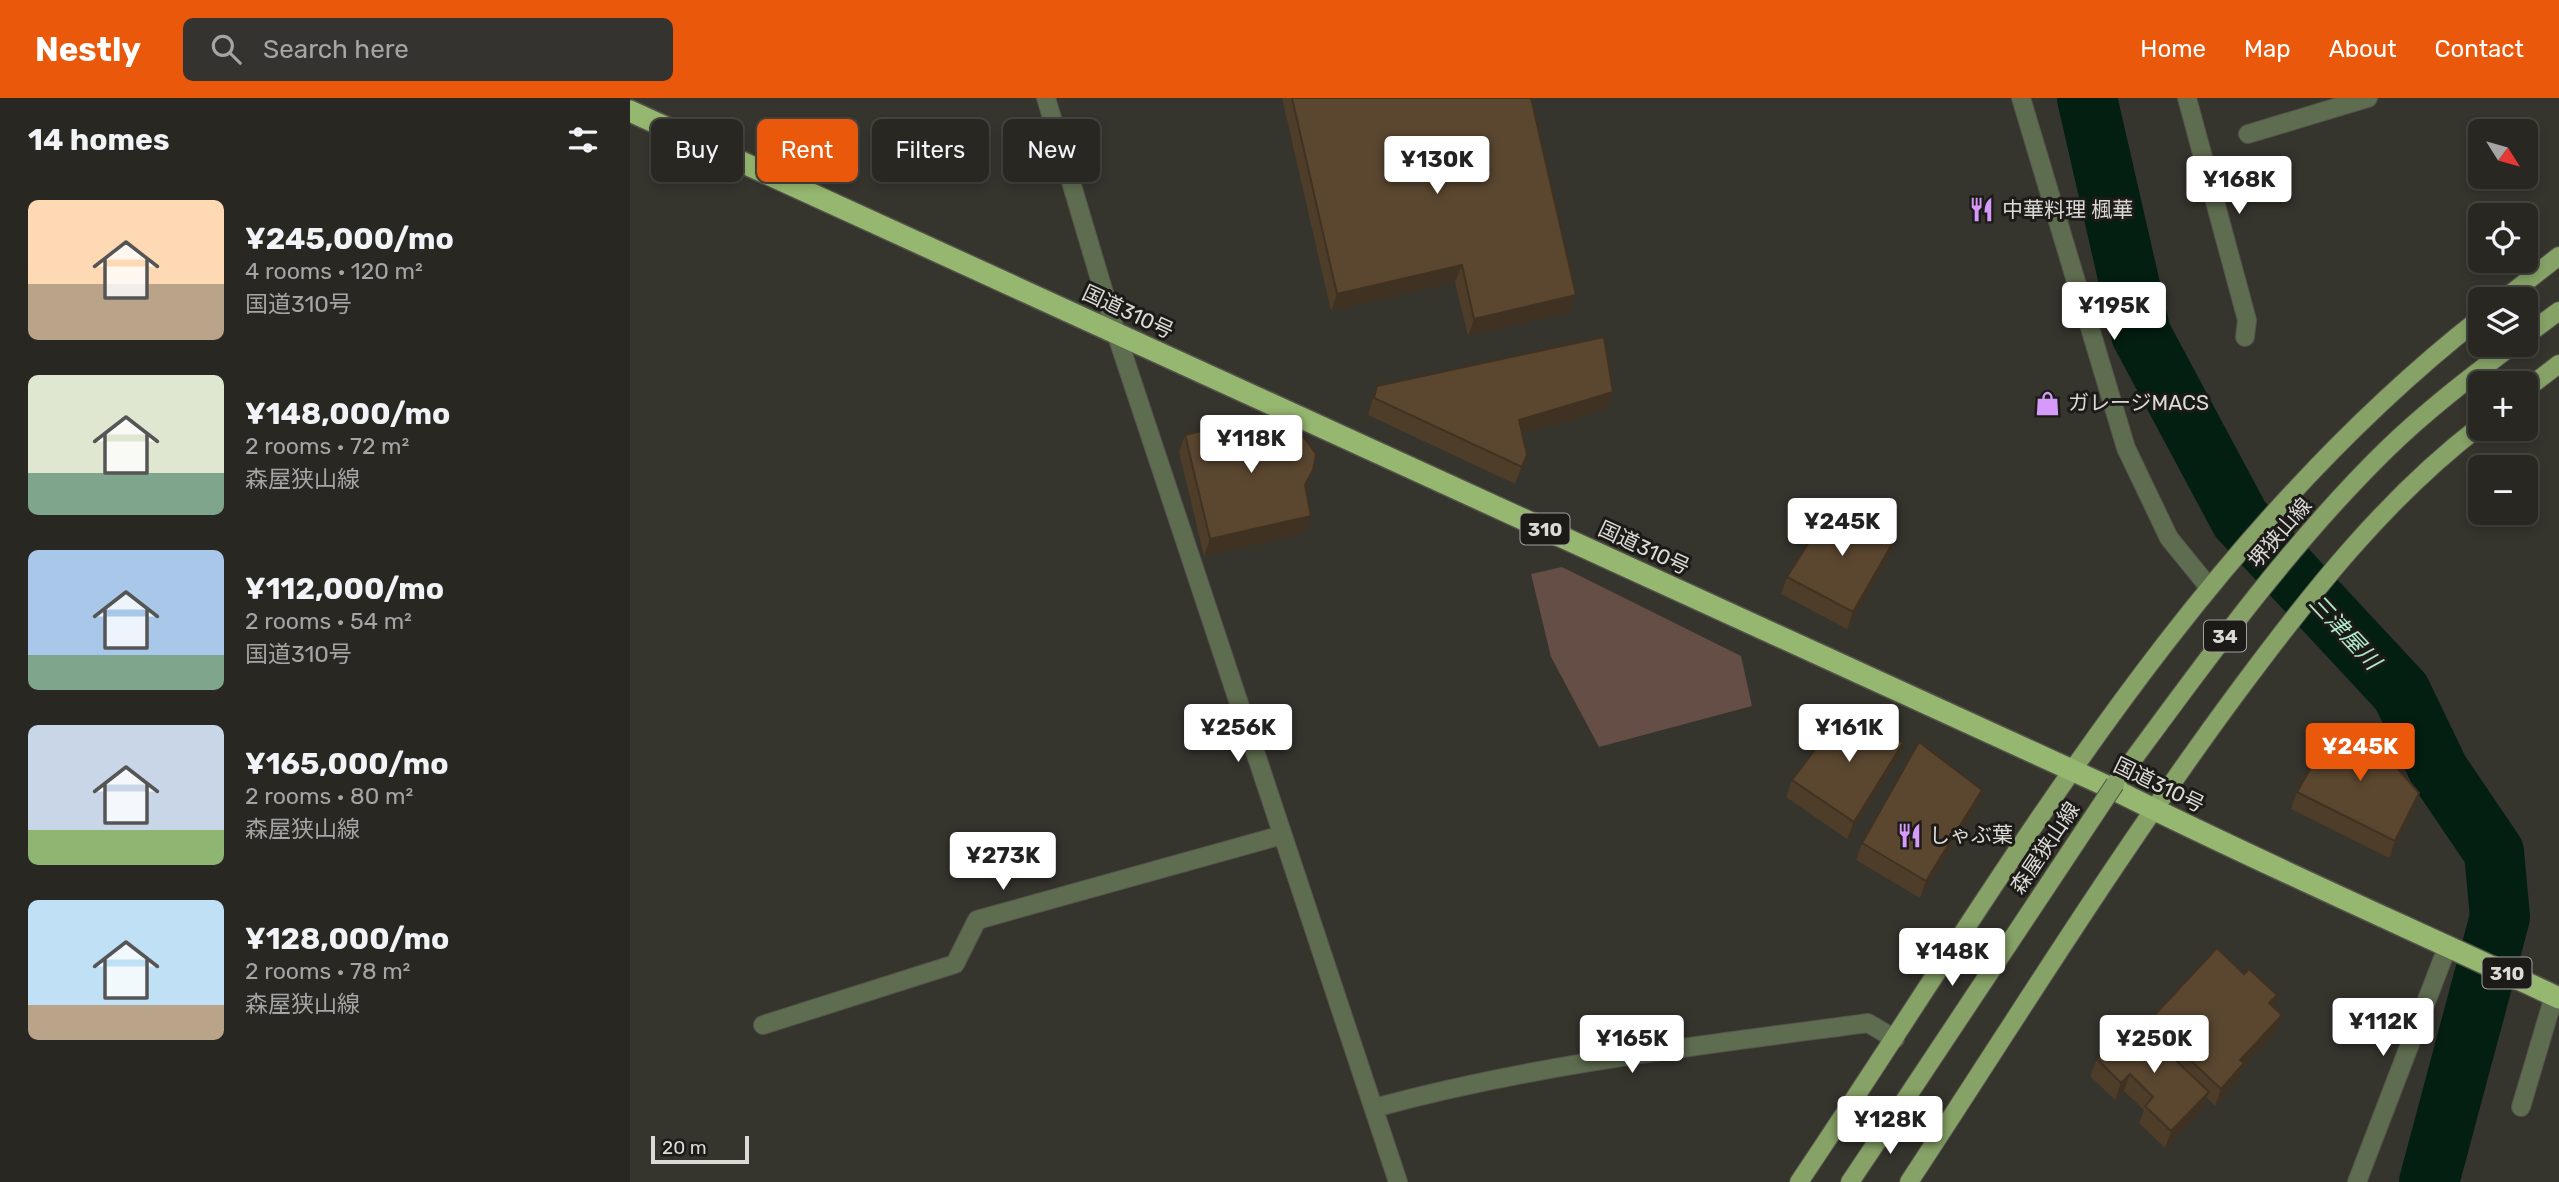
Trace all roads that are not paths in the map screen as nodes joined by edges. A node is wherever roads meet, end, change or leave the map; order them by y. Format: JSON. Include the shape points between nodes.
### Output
{"nodes":[{"id":1,"x":1046,"y":98,"type":"edge"},
{"id":2,"x":2021,"y":98,"type":"edge"},
{"id":3,"x":2187,"y":98,"type":"edge"},
{"id":4,"x":2368,"y":98,"type":"edge"},
{"id":5,"x":630,"y":111,"type":"edge"},
{"id":6,"x":2248,"y":134,"type":"dead end"},
{"id":7,"x":2559,"y":256,"type":"edge"},
{"id":8,"x":2519,"y":287,"type":"edge"},
{"id":9,"x":2559,"y":312,"type":"edge"},
{"id":10,"x":2468,"y":327,"type":"edge"},
{"id":11,"x":2538,"y":327,"type":"edge"},
{"id":12,"x":1116,"y":333,"type":"junction"},
{"id":13,"x":2245,"y":337,"type":"dead end"},
{"id":14,"x":2497,"y":357,"type":"edge"},
{"id":15,"x":2559,"y":364,"type":"edge"},
{"id":16,"x":2538,"y":380,"type":"edge"},
{"id":17,"x":2468,"y":435,"type":"edge"},
{"id":18,"x":2208,"y":586,"type":"junction"},
{"id":19,"x":2071,"y":770,"type":"junction"},
{"id":20,"x":2115,"y":784,"type":"joint"},
{"id":21,"x":2153,"y":810,"type":"junction"},
{"id":22,"x":1282,"y":835,"type":"junction"},
{"id":23,"x":2454,"y":947,"type":"junction"},
{"id":24,"x":2557,"y":997,"type":"edge"},
{"id":25,"x":763,"y":1024,"type":"dead end"},
{"id":26,"x":1895,"y":1039,"type":"junction"},
{"id":27,"x":2521,"y":1107,"type":"dead end"},
{"id":28,"x":1374,"y":1108,"type":"junction"},
{"id":29,"x":1398,"y":1182,"type":"edge"},
{"id":30,"x":1799,"y":1182,"type":"edge"},
{"id":31,"x":1850,"y":1182,"type":"edge"},
{"id":32,"x":1909,"y":1182,"type":"edge"},
{"id":33,"x":2357,"y":1182,"type":"edge"}],
"edges":[{"from":1,"to":12,"type":"street"},
{"from":2,"to":18,"type":"street","via":[[2126,448],[2169,538]]},
{"from":3,"to":13,"type":"street","via":[[2247,320]]},
{"from":4,"to":6,"type":"street"},
{"from":5,"to":12,"type":"highway","name":"国道310号","number":"310"},
{"from":7,"to":8,"type":"main road"},
{"from":9,"to":11,"type":"main road"},
{"from":10,"to":18,"type":"main road","via":[[2421,364],[2294,487]]},
{"from":12,"to":19,"type":"highway","name":"国道310号","number":"310"},
{"from":12,"to":22,"type":"street"},
{"from":14,"to":20,"type":"main road","name":"堺狭山線","number":"34","via":[[2387,449],[2343,495],[2267,582]]},
{"from":15,"to":16,"type":"main road"},
{"from":17,"to":21,"type":"main road","via":[[2349,550],[2279,637]]},
{"from":18,"to":19,"type":"main road"},
{"from":19,"to":21,"type":"highway","name":"国道310号","number":"310"},
{"from":19,"to":26,"type":"main road"},
{"from":20,"to":31,"type":"main road","name":"森屋狭山線","bridge":true},
{"from":21,"to":23,"type":"highway","name":"国道310号","number":"310"},
{"from":21,"to":32,"type":"main road"},
{"from":22,"to":25,"type":"street","via":[[976,920],[955,964]]},
{"from":22,"to":28,"type":"street"},
{"from":23,"to":24,"type":"highway","name":"国道310号","number":"310"},
{"from":23,"to":33,"type":"street"},
{"from":24,"to":27,"type":"street"},
{"from":26,"to":28,"type":"street","via":[[1868,1023],[1652,1051],[1445,1088]]},
{"from":26,"to":30,"type":"main road"},
{"from":28,"to":29,"type":"street"}]}
